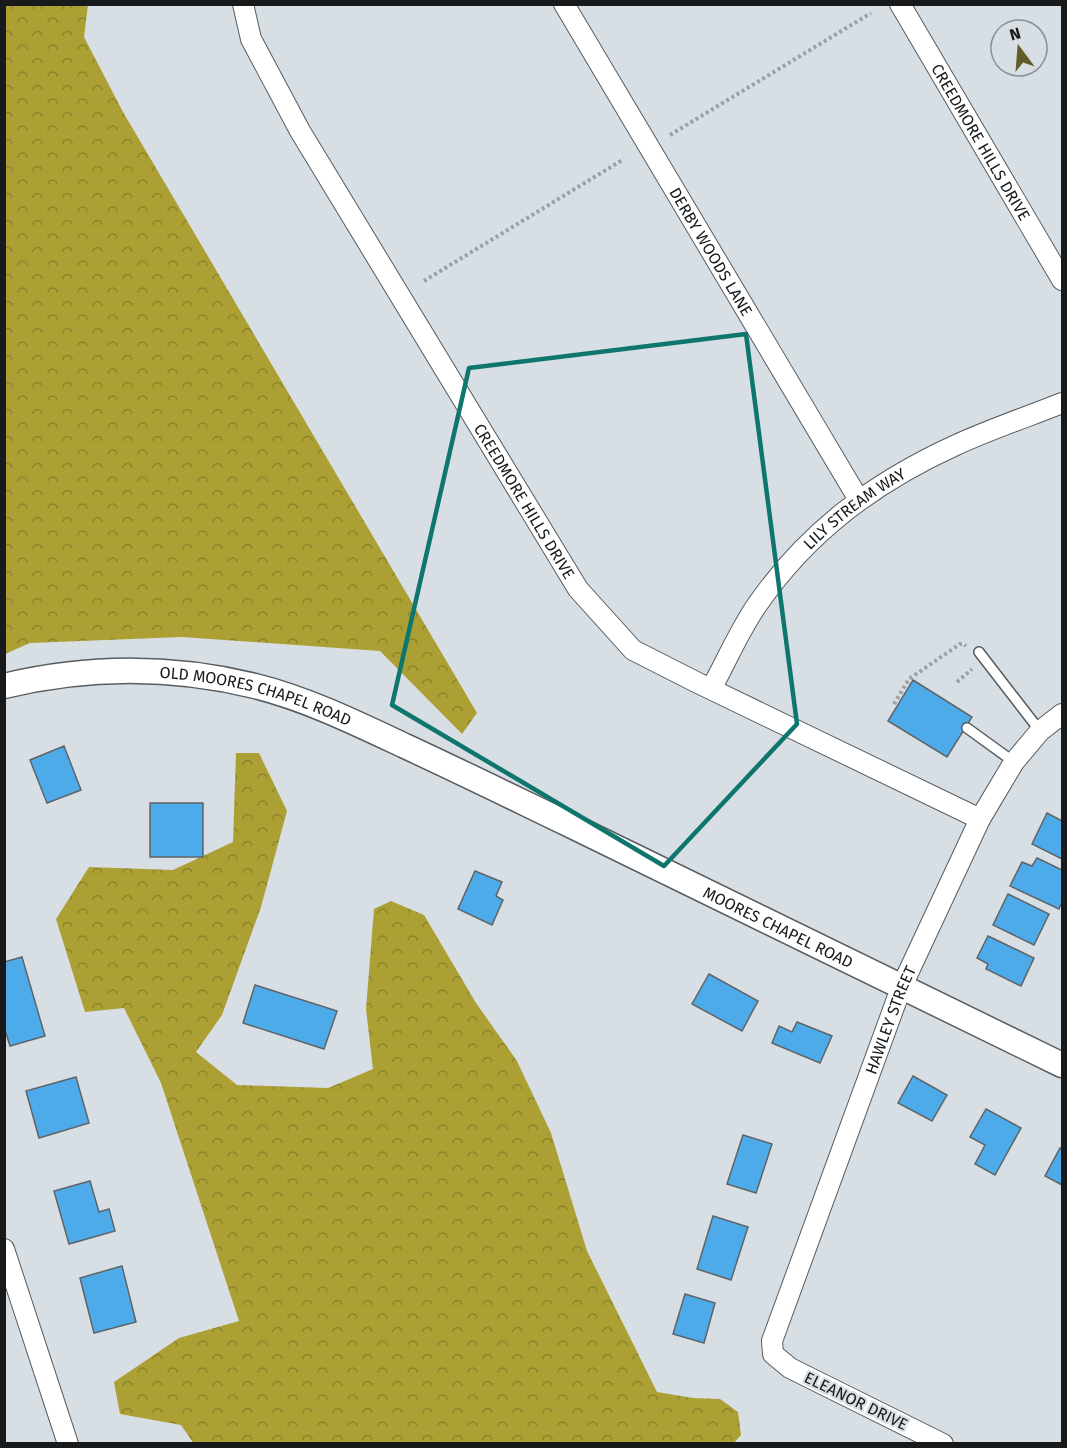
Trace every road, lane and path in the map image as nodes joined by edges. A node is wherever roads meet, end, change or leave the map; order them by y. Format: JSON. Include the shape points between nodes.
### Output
{"nodes":[{"id":1,"x":243,"y":4,"type":"edge"},
{"id":2,"x":564,"y":4,"type":"edge"},
{"id":3,"x":900,"y":4,"type":"edge"},
{"id":4,"x":871,"y":13,"type":"dead end"},
{"id":5,"x":670,"y":135,"type":"dead end"},
{"id":6,"x":624,"y":159,"type":"dead end"},
{"id":7,"x":1062,"y":280,"type":"edge"},
{"id":8,"x":424,"y":281,"type":"dead end"},
{"id":9,"x":1062,"y":403,"type":"edge"},
{"id":10,"x":859,"y":500,"type":"junction"},
{"id":11,"x":974,"y":651,"type":"joint"},
{"id":12,"x":4,"y":686,"type":"edge"},
{"id":13,"x":711,"y":689,"type":"junction"},
{"id":14,"x":894,"y":704,"type":"dead end"},
{"id":15,"x":1062,"y":714,"type":"edge"},
{"id":16,"x":967,"y":728,"type":"dead end"},
{"id":17,"x":1040,"y":731,"type":"junction"},
{"id":18,"x":1014,"y":762,"type":"junction"},
{"id":19,"x":494,"y":788,"type":"joint"},
{"id":20,"x":980,"y":819,"type":"junction"},
{"id":21,"x":901,"y":988,"type":"junction"},
{"id":22,"x":1062,"y":1065,"type":"edge"},
{"id":23,"x":4,"y":1249,"type":"edge"},
{"id":24,"x":773,"y":1354,"type":"joint"},
{"id":25,"x":68,"y":1443,"type":"edge"},
{"id":26,"x":943,"y":1443,"type":"edge"}],
"edges":[{"from":1,"to":13,"type":"street","name":"CREEDMORE HILLS DRIVE","via":[[251,39],[300,131],[578,589],[633,650]]},
{"from":2,"to":10,"type":"street","name":"DERBY WOODS LANE"},
{"from":3,"to":7,"type":"street","name":"CREEDMORE HILLS DRIVE"},
{"from":4,"to":5,"type":"path"},
{"from":6,"to":8,"type":"path"},
{"from":9,"to":10,"type":"street","name":"LILY STREAM WAY","via":[[957,444]]},
{"from":10,"to":13,"type":"street","name":"LILY STREAM WAY","via":[[812,538],[781,572],[755,607]]},
{"from":11,"to":14,"type":"path","via":[[960,644],[909,679]]},
{"from":11,"to":17,"type":"lane"},
{"from":12,"to":19,"type":"street","name":"OLD MOORES CHAPEL ROAD","via":[[99,672],[152,670],[209,676],[308,703]]},
{"from":13,"to":20,"type":"street","name":"CREEDMORE HILLS DRIVE"},
{"from":15,"to":17,"type":"street","name":"HAWLEY STREET"},
{"from":16,"to":18,"type":"lane"},
{"from":17,"to":18,"type":"street","name":"HAWLEY STREET"},
{"from":18,"to":20,"type":"street","name":"HAWLEY STREET"},
{"from":19,"to":21,"type":"street","name":"MOORES CHAPEL ROAD"},
{"from":20,"to":21,"type":"street","name":"HAWLEY STREET"},
{"from":21,"to":22,"type":"street","name":"MOORES CHAPEL ROAD"},
{"from":21,"to":24,"type":"street","name":"HAWLEY STREET","via":[[772,1341]]},
{"from":23,"to":25,"type":"street"},
{"from":24,"to":26,"type":"street","name":"ELEANOR DRIVE","via":[[800,1374]]}]}
